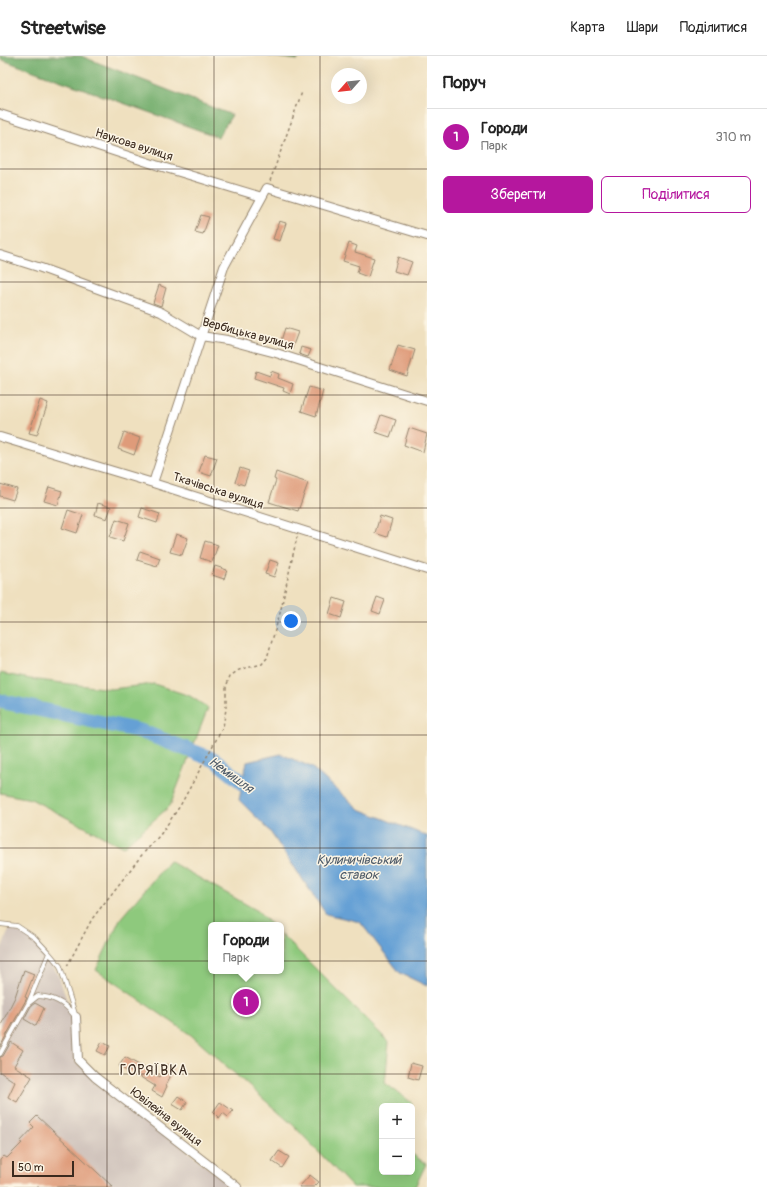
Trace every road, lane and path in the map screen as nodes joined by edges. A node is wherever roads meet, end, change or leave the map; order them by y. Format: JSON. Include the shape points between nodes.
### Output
{"nodes":[{"id":1,"x":302,"y":92,"type":"dead end"},
{"id":2,"x":0,"y":114,"type":"edge"},
{"id":3,"x":267,"y":188,"type":"junction"},
{"id":4,"x":262,"y":197,"type":"junction"},
{"id":5,"x":427,"y":236,"type":"edge"},
{"id":6,"x":0,"y":255,"type":"edge"},
{"id":7,"x":201,"y":336,"type":"junction"},
{"id":8,"x":427,"y":401,"type":"edge"},
{"id":9,"x":0,"y":437,"type":"edge"},
{"id":10,"x":153,"y":483,"type":"junction"},
{"id":11,"x":300,"y":530,"type":"junction"},
{"id":12,"x":427,"y":570,"type":"edge"},
{"id":13,"x":0,"y":924,"type":"edge"},
{"id":14,"x":49,"y":953,"type":"junction"},
{"id":15,"x":62,"y":975,"type":"junction"},
{"id":16,"x":28,"y":1004,"type":"junction"},
{"id":17,"x":76,"y":1017,"type":"junction"},
{"id":18,"x":0,"y":1054,"type":"edge"},
{"id":19,"x":237,"y":1187,"type":"edge"}],
"edges":[{"from":1,"to":3,"type":"path"},
{"from":2,"to":4,"type":"street","name":"Наукова вулиця"},
{"from":3,"to":4,"type":"street"},
{"from":3,"to":5,"type":"street"},
{"from":4,"to":7,"type":"street","via":[[224,267]]},
{"from":6,"to":7,"type":"street","name":"Вербицька вулиця","via":[[161,312]]},
{"from":7,"to":8,"type":"street","name":"Вербицька вулиця","via":[[276,353]]},
{"from":7,"to":10,"type":"street"},
{"from":9,"to":10,"type":"street","name":"Ткачівська вулиця"},
{"from":10,"to":11,"type":"street","name":"Ткачівська вулиця"},
{"from":11,"to":12,"type":"street","name":"Ткачівська вулиця"},
{"from":11,"to":15,"type":"path","via":[[267,658],[262,664],[239,670],[230,676],[226,688],[223,727],[212,750],[160,835],[92,919]]},
{"from":13,"to":14,"type":"lane","via":[[17,926],[35,938]]},
{"from":14,"to":15,"type":"lane","via":[[60,966]]},
{"from":14,"to":16,"type":"lane"},
{"from":15,"to":17,"type":"lane"},
{"from":16,"to":17,"type":"lane","via":[[38,996],[49,996],[66,1004]]},
{"from":16,"to":18,"type":"lane"},
{"from":17,"to":19,"type":"street","name":"Ювілейна вулиця","via":[[78,1060],[95,1077]]}]}
